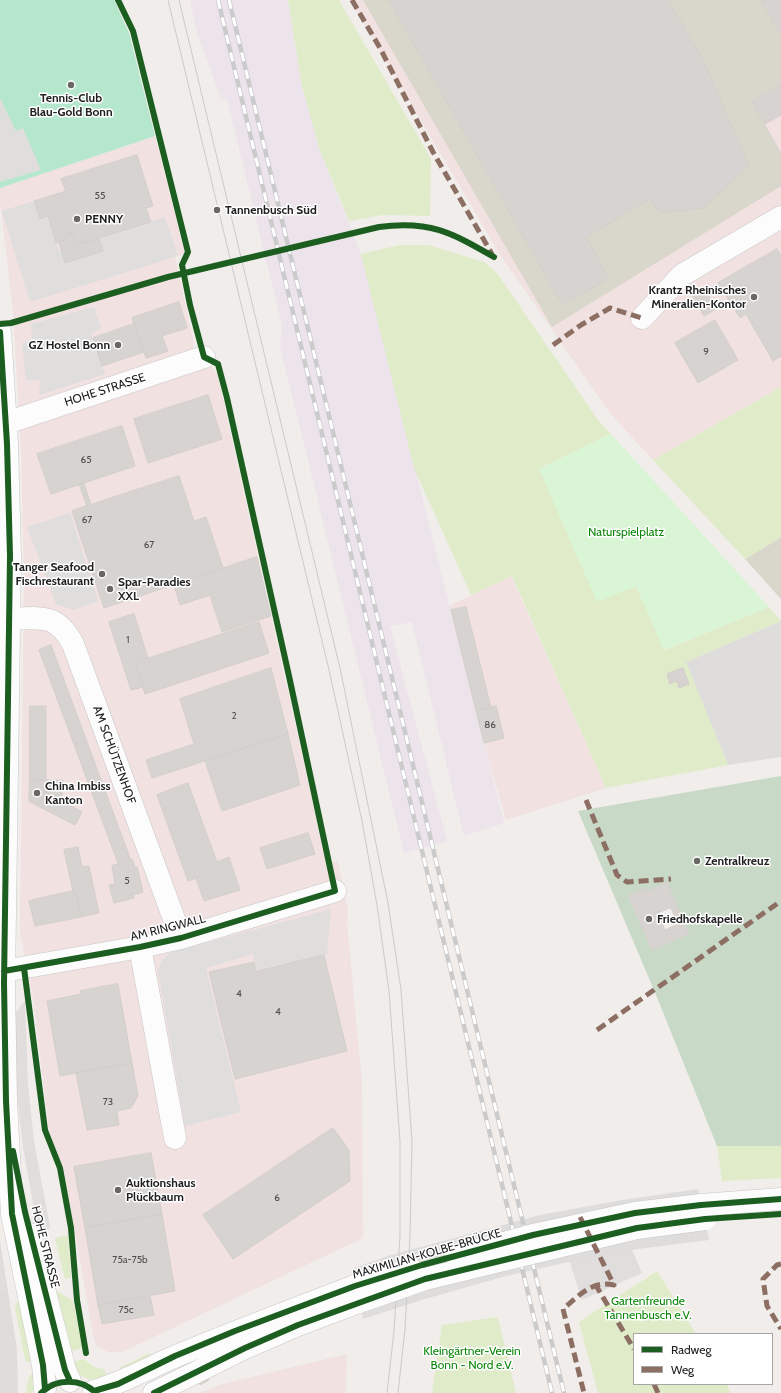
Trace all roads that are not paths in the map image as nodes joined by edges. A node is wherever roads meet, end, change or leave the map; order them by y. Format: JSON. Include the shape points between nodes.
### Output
{"nodes":[{"id":1,"x":781,"y":217,"type":"edge"},
{"id":2,"x":642,"y":318,"type":"dead end"},
{"id":3,"x":0,"y":341,"type":"edge"},
{"id":4,"x":204,"y":357,"type":"dead end"},
{"id":5,"x":6,"y":422,"type":"junction"},
{"id":6,"x":4,"y":445,"type":"edge"},
{"id":7,"x":10,"y":619,"type":"junction"},
{"id":8,"x":334,"y":891,"type":"dead end"},
{"id":9,"x":181,"y":938,"type":"junction"},
{"id":10,"x":140,"y":947,"type":"junction"},
{"id":11,"x":4,"y":971,"type":"junction"},
{"id":12,"x":6,"y":1117,"type":"junction"},
{"id":13,"x":175,"y":1138,"type":"dead end"},
{"id":14,"x":781,"y":1199,"type":"edge"},
{"id":15,"x":703,"y":1212,"type":"junction"},
{"id":16,"x":781,"y":1214,"type":"edge"},
{"id":17,"x":357,"y":1294,"type":"junction"},
{"id":18,"x":70,"y":1381,"type":"junction"},
{"id":19,"x":43,"y":1391,"type":"edge"},
{"id":20,"x":95,"y":1392,"type":"edge"},
{"id":21,"x":154,"y":1393,"type":"edge"}],
"edges":[{"from":1,"to":2,"type":"street","via":[[682,275]]},
{"from":3,"to":5,"type":"street","name":"HOHE STRASSE"},
{"from":4,"to":5,"type":"street","name":"HOHE STRASSE"},
{"from":5,"to":6,"type":"street","name":"HOHE STRASSE"},
{"from":6,"to":7,"type":"street","name":"HOHE STRASSE"},
{"from":7,"to":9,"type":"street","name":"AM SCHÜTZENHOF","via":[[38,618],[55,621],[65,629],[73,644]]},
{"from":7,"to":11,"type":"street","name":"HOHE STRASSE"},
{"from":8,"to":9,"type":"street","name":"AM RINGWALL"},
{"from":9,"to":10,"type":"street","name":"AM RINGWALL"},
{"from":10,"to":11,"type":"street","name":"AM RINGWALL"},
{"from":10,"to":13,"type":"street","name":"AM RINGWALL"},
{"from":11,"to":12,"type":"street","name":"HOHE STRASSE"},
{"from":12,"to":18,"type":"street","name":"HOHE STRASSE","via":[[38,1264]]},
{"from":12,"to":19,"type":"street","name":"HOHE STRASSE","via":[[12,1214],[44,1365]]},
{"from":14,"to":15,"type":"street","name":"MAXIMILIAN-KOLBE-BRÜCKE"},
{"from":15,"to":16,"type":"street","name":"MAXIMILIAN-KOLBE-BRÜCKE"},
{"from":15,"to":17,"type":"street","name":"MAXIMILIAN-KOLBE-BRÜCKE","bridge":true,"via":[[635,1212],[533,1236]]},
{"from":17,"to":20,"type":"street","name":"MAXIMILIAN-KOLBE-BRÜCKE","via":[[235,1331]]},
{"from":17,"to":21,"type":"street","name":"MAXIMILIAN-KOLBE-BRÜCKE","via":[[298,1325]]},
{"from":18,"to":19,"type":"street","via":[[53,1385]]},
{"from":18,"to":20,"type":"street","via":[[87,1386]]}]}
